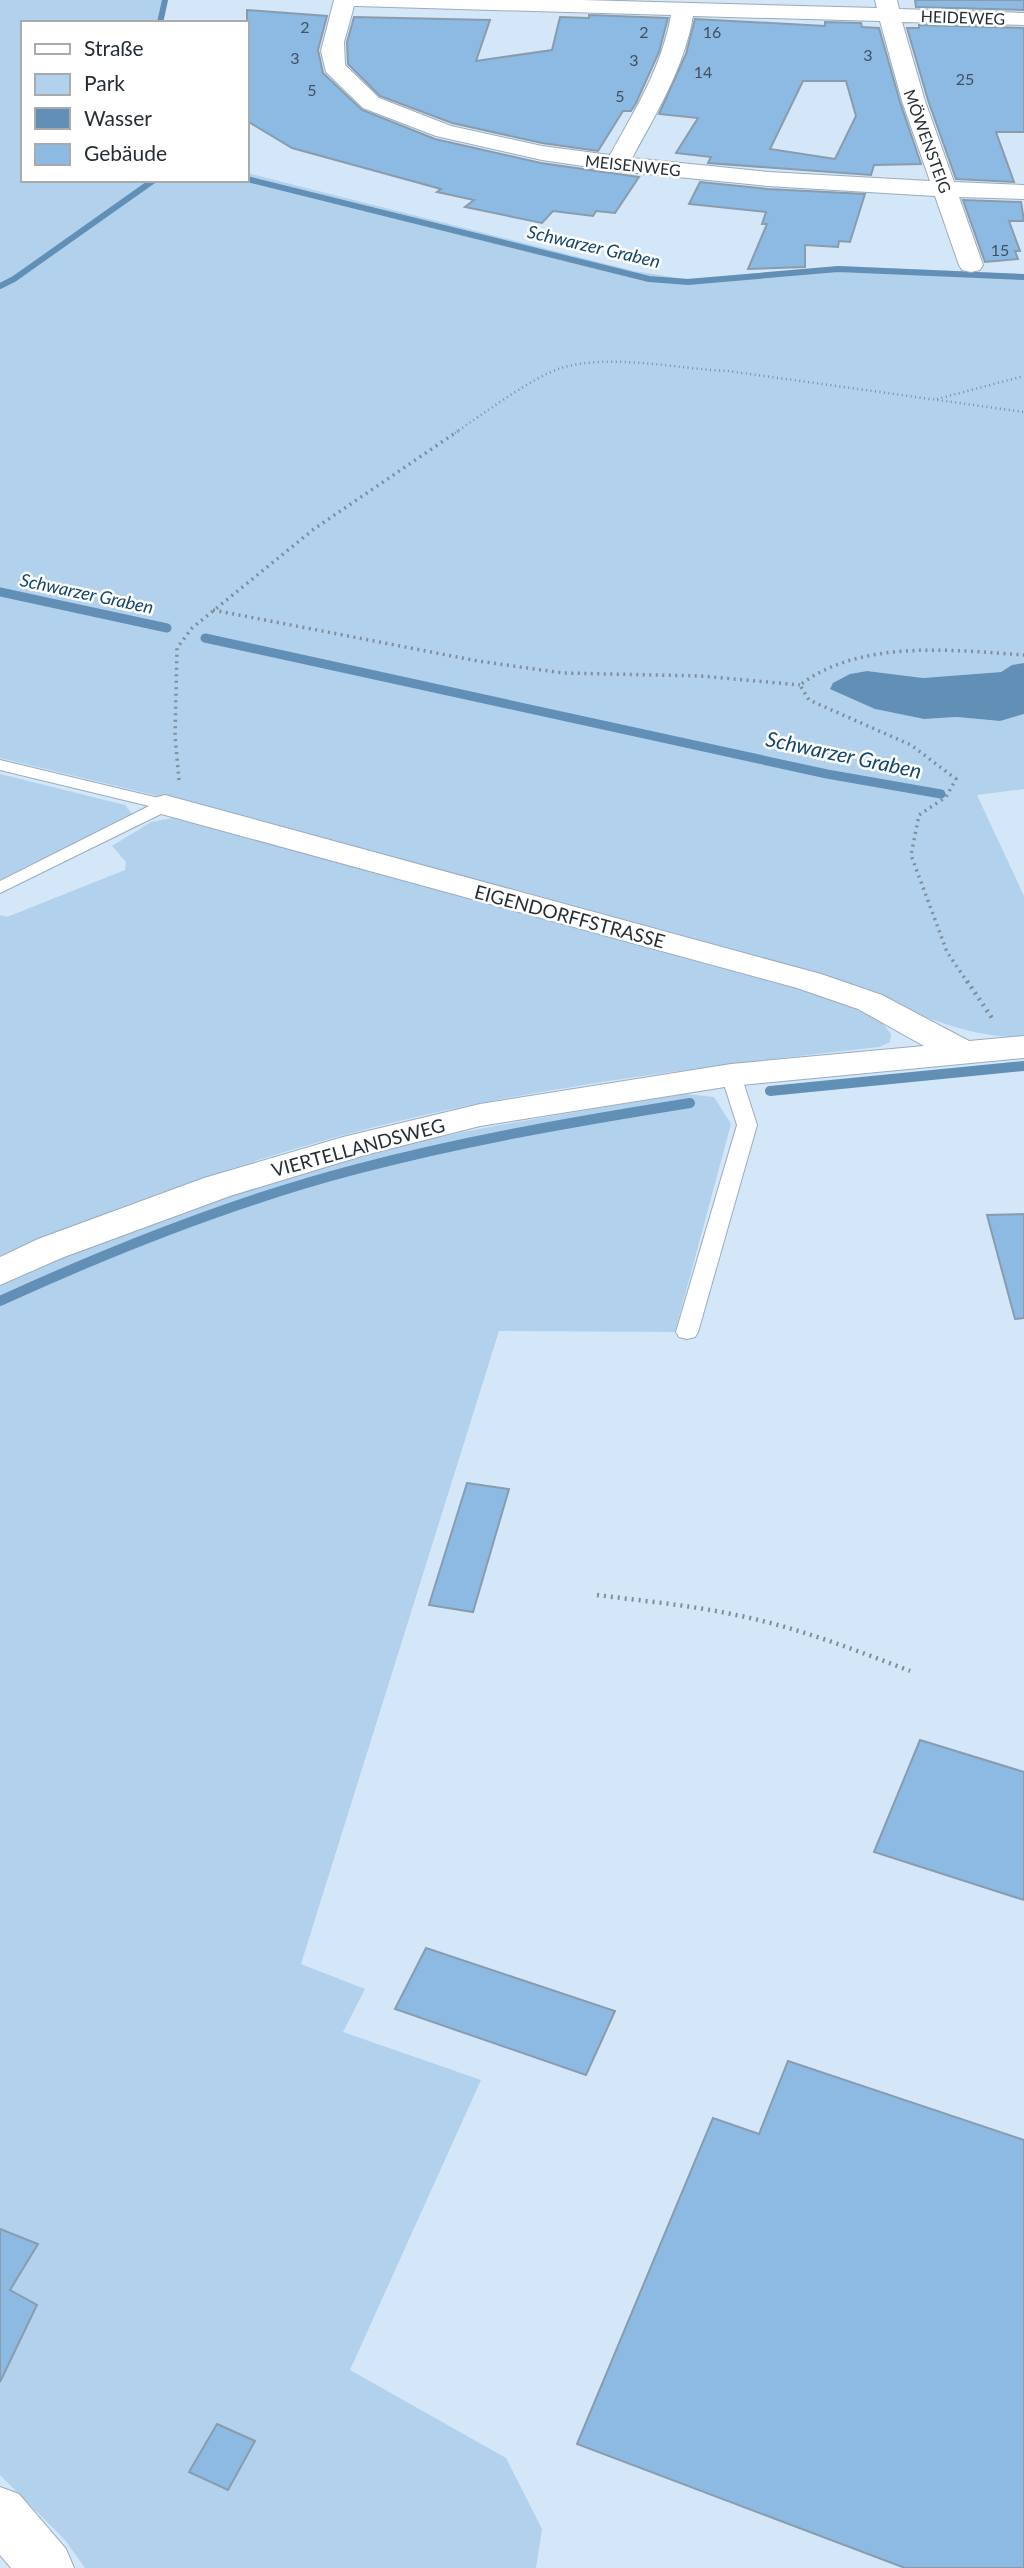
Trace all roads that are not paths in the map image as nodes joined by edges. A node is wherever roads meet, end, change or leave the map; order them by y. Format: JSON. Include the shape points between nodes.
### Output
{"nodes":[{"id":1,"x":345,"y":0,"type":"edge"},
{"id":2,"x":356,"y":0,"type":"edge"},
{"id":3,"x":559,"y":3,"type":"edge"},
{"id":4,"x":887,"y":8,"type":"edge"},
{"id":5,"x":683,"y":9,"type":"junction"},
{"id":6,"x":1024,"y":19,"type":"edge"},
{"id":7,"x":617,"y":164,"type":"junction"},
{"id":8,"x":946,"y":189,"type":"junction"},
{"id":9,"x":1024,"y":192,"type":"edge"},
{"id":10,"x":971,"y":265,"type":"dead end"},
{"id":11,"x":0,"y":765,"type":"edge"},
{"id":12,"x":165,"y":805,"type":"junction"},
{"id":13,"x":0,"y":888,"type":"edge"},
{"id":14,"x":1018,"y":1048,"type":"edge"},
{"id":15,"x":964,"y":1053,"type":"junction"},
{"id":16,"x":731,"y":1075,"type":"junction"},
{"id":17,"x":0,"y":1272,"type":"edge"},
{"id":18,"x":687,"y":1332,"type":"dead end"},
{"id":19,"x":0,"y":2513,"type":"edge"},
{"id":20,"x":46,"y":2568,"type":"edge"}],
"edges":[{"from":1,"to":7,"type":"street","name":"MEISENWEG","via":[[332,56],[343,79],[365,97],[408,118],[479,140]]},
{"from":2,"to":3,"type":"street","name":"HEIDEWEG"},
{"from":3,"to":5,"type":"street","name":"HEIDEWEG"},
{"from":4,"to":5,"type":"street","name":"HEIDEWEG"},
{"from":4,"to":6,"type":"street","name":"HEIDEWEG"},
{"from":4,"to":8,"type":"street","name":"MÖWENSTEIG","via":[[909,88]]},
{"from":5,"to":7,"type":"street","via":[[677,46],[661,84]]},
{"from":7,"to":8,"type":"street","name":"MEISENWEG"},
{"from":8,"to":9,"type":"street","name":"MEISENWEG"},
{"from":8,"to":10,"type":"street","name":"MÖWENSTEIG"},
{"from":11,"to":12,"type":"lane","name":"EIGENDORFFSTRASSE"},
{"from":12,"to":13,"type":"lane"},
{"from":12,"to":15,"type":"street","name":"EIGENDORFFSTRASSE","via":[[809,981],[870,1002]]},
{"from":14,"to":15,"type":"street"},
{"from":15,"to":16,"type":"street","name":"VIERTELLANDSWEG"},
{"from":16,"to":17,"type":"street","name":"VIERTELLANDSWEG","via":[[480,1115],[356,1145],[204,1192],[51,1248]]},
{"from":16,"to":18,"type":"lane","via":[[747,1125]]},
{"from":19,"to":20,"type":"street"}]}
